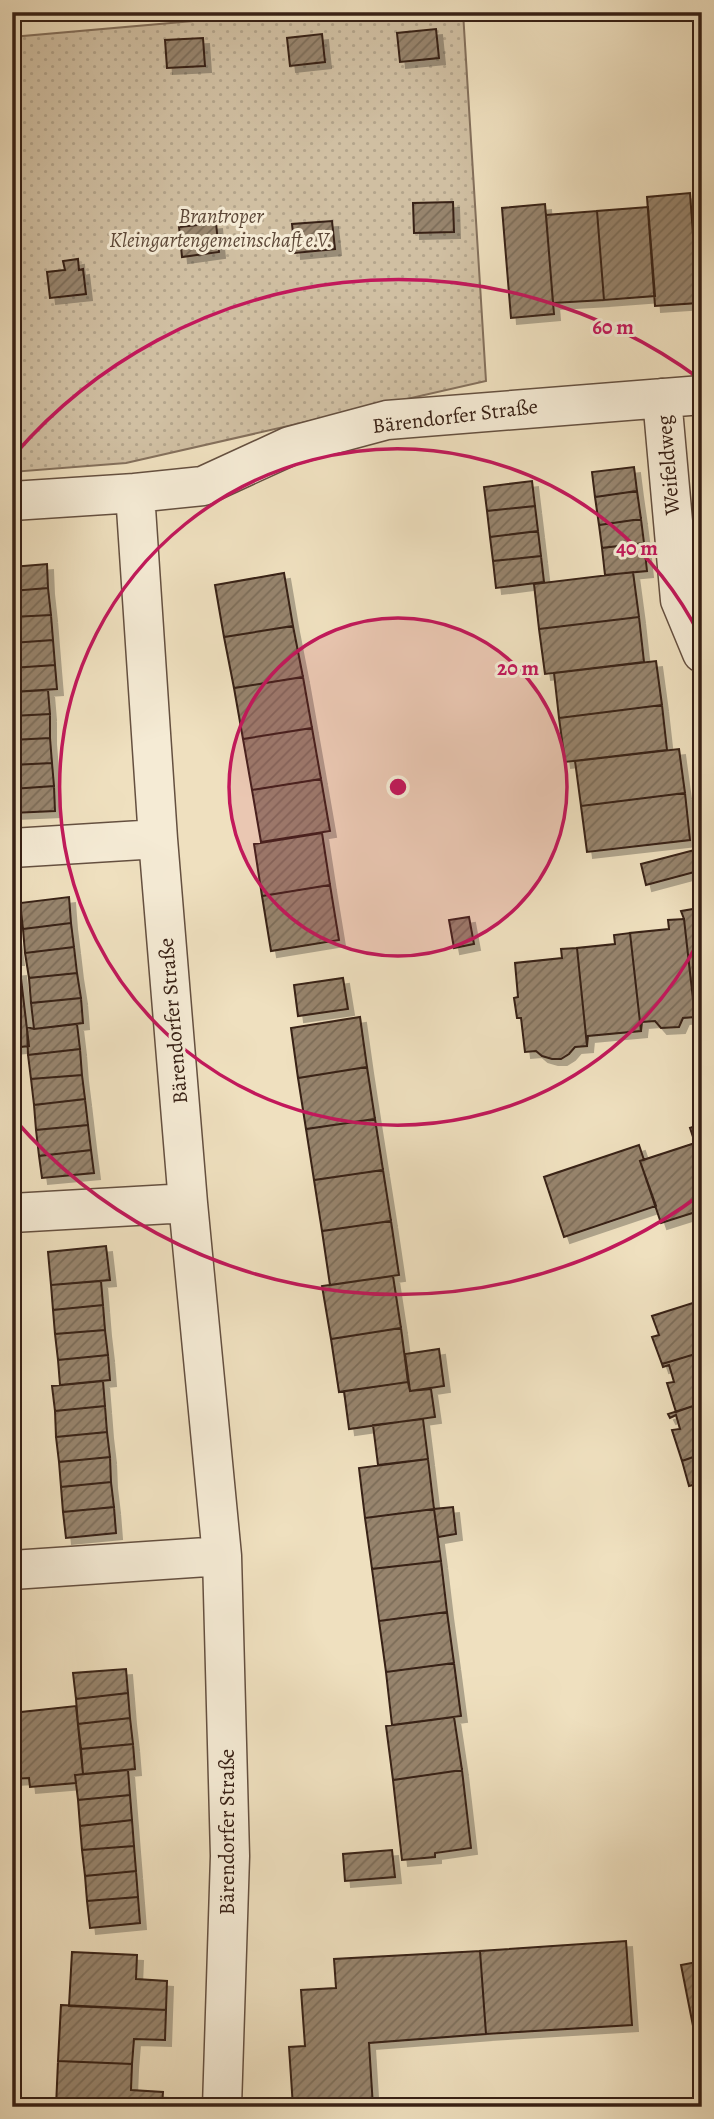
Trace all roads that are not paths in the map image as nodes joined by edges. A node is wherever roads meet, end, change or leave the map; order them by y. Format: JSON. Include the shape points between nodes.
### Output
{"nodes":[{"id":1,"x":702,"y":395,"type":"edge"},
{"id":2,"x":662,"y":398,"type":"junction"},
{"id":3,"x":135,"y":493,"type":"junction"},
{"id":4,"x":12,"y":501,"type":"edge"},
{"id":5,"x":702,"y":653,"type":"edge"},
{"id":6,"x":158,"y":839,"type":"junction"},
{"id":7,"x":12,"y":848,"type":"edge"},
{"id":8,"x":188,"y":1203,"type":"junction"},
{"id":9,"x":12,"y":1213,"type":"edge"},
{"id":10,"x":222,"y":1556,"type":"junction"},
{"id":11,"x":12,"y":1570,"type":"edge"},
{"id":12,"x":222,"y":2107,"type":"edge"}],
"edges":[{"from":1,"to":2,"type":"street","name":"Bärendorfer Straße"},
{"from":2,"to":3,"type":"street","name":"Bärendorfer Straße","via":[[387,420],[289,446],[203,486]]},
{"from":2,"to":5,"type":"street","name":"Weifeldweg","via":[[680,600]]},
{"from":3,"to":4,"type":"street","name":"Bärendorfer Straße"},
{"from":3,"to":6,"type":"street","name":"Bärendorfer Straße"},
{"from":6,"to":7,"type":"street"},
{"from":6,"to":8,"type":"street","name":"Bärendorfer Straße"},
{"from":8,"to":9,"type":"street"},
{"from":8,"to":10,"type":"street","name":"Bärendorfer Straße"},
{"from":10,"to":11,"type":"street"},
{"from":10,"to":12,"type":"street","name":"Bärendorfer Straße","via":[[230,1856]]}]}
